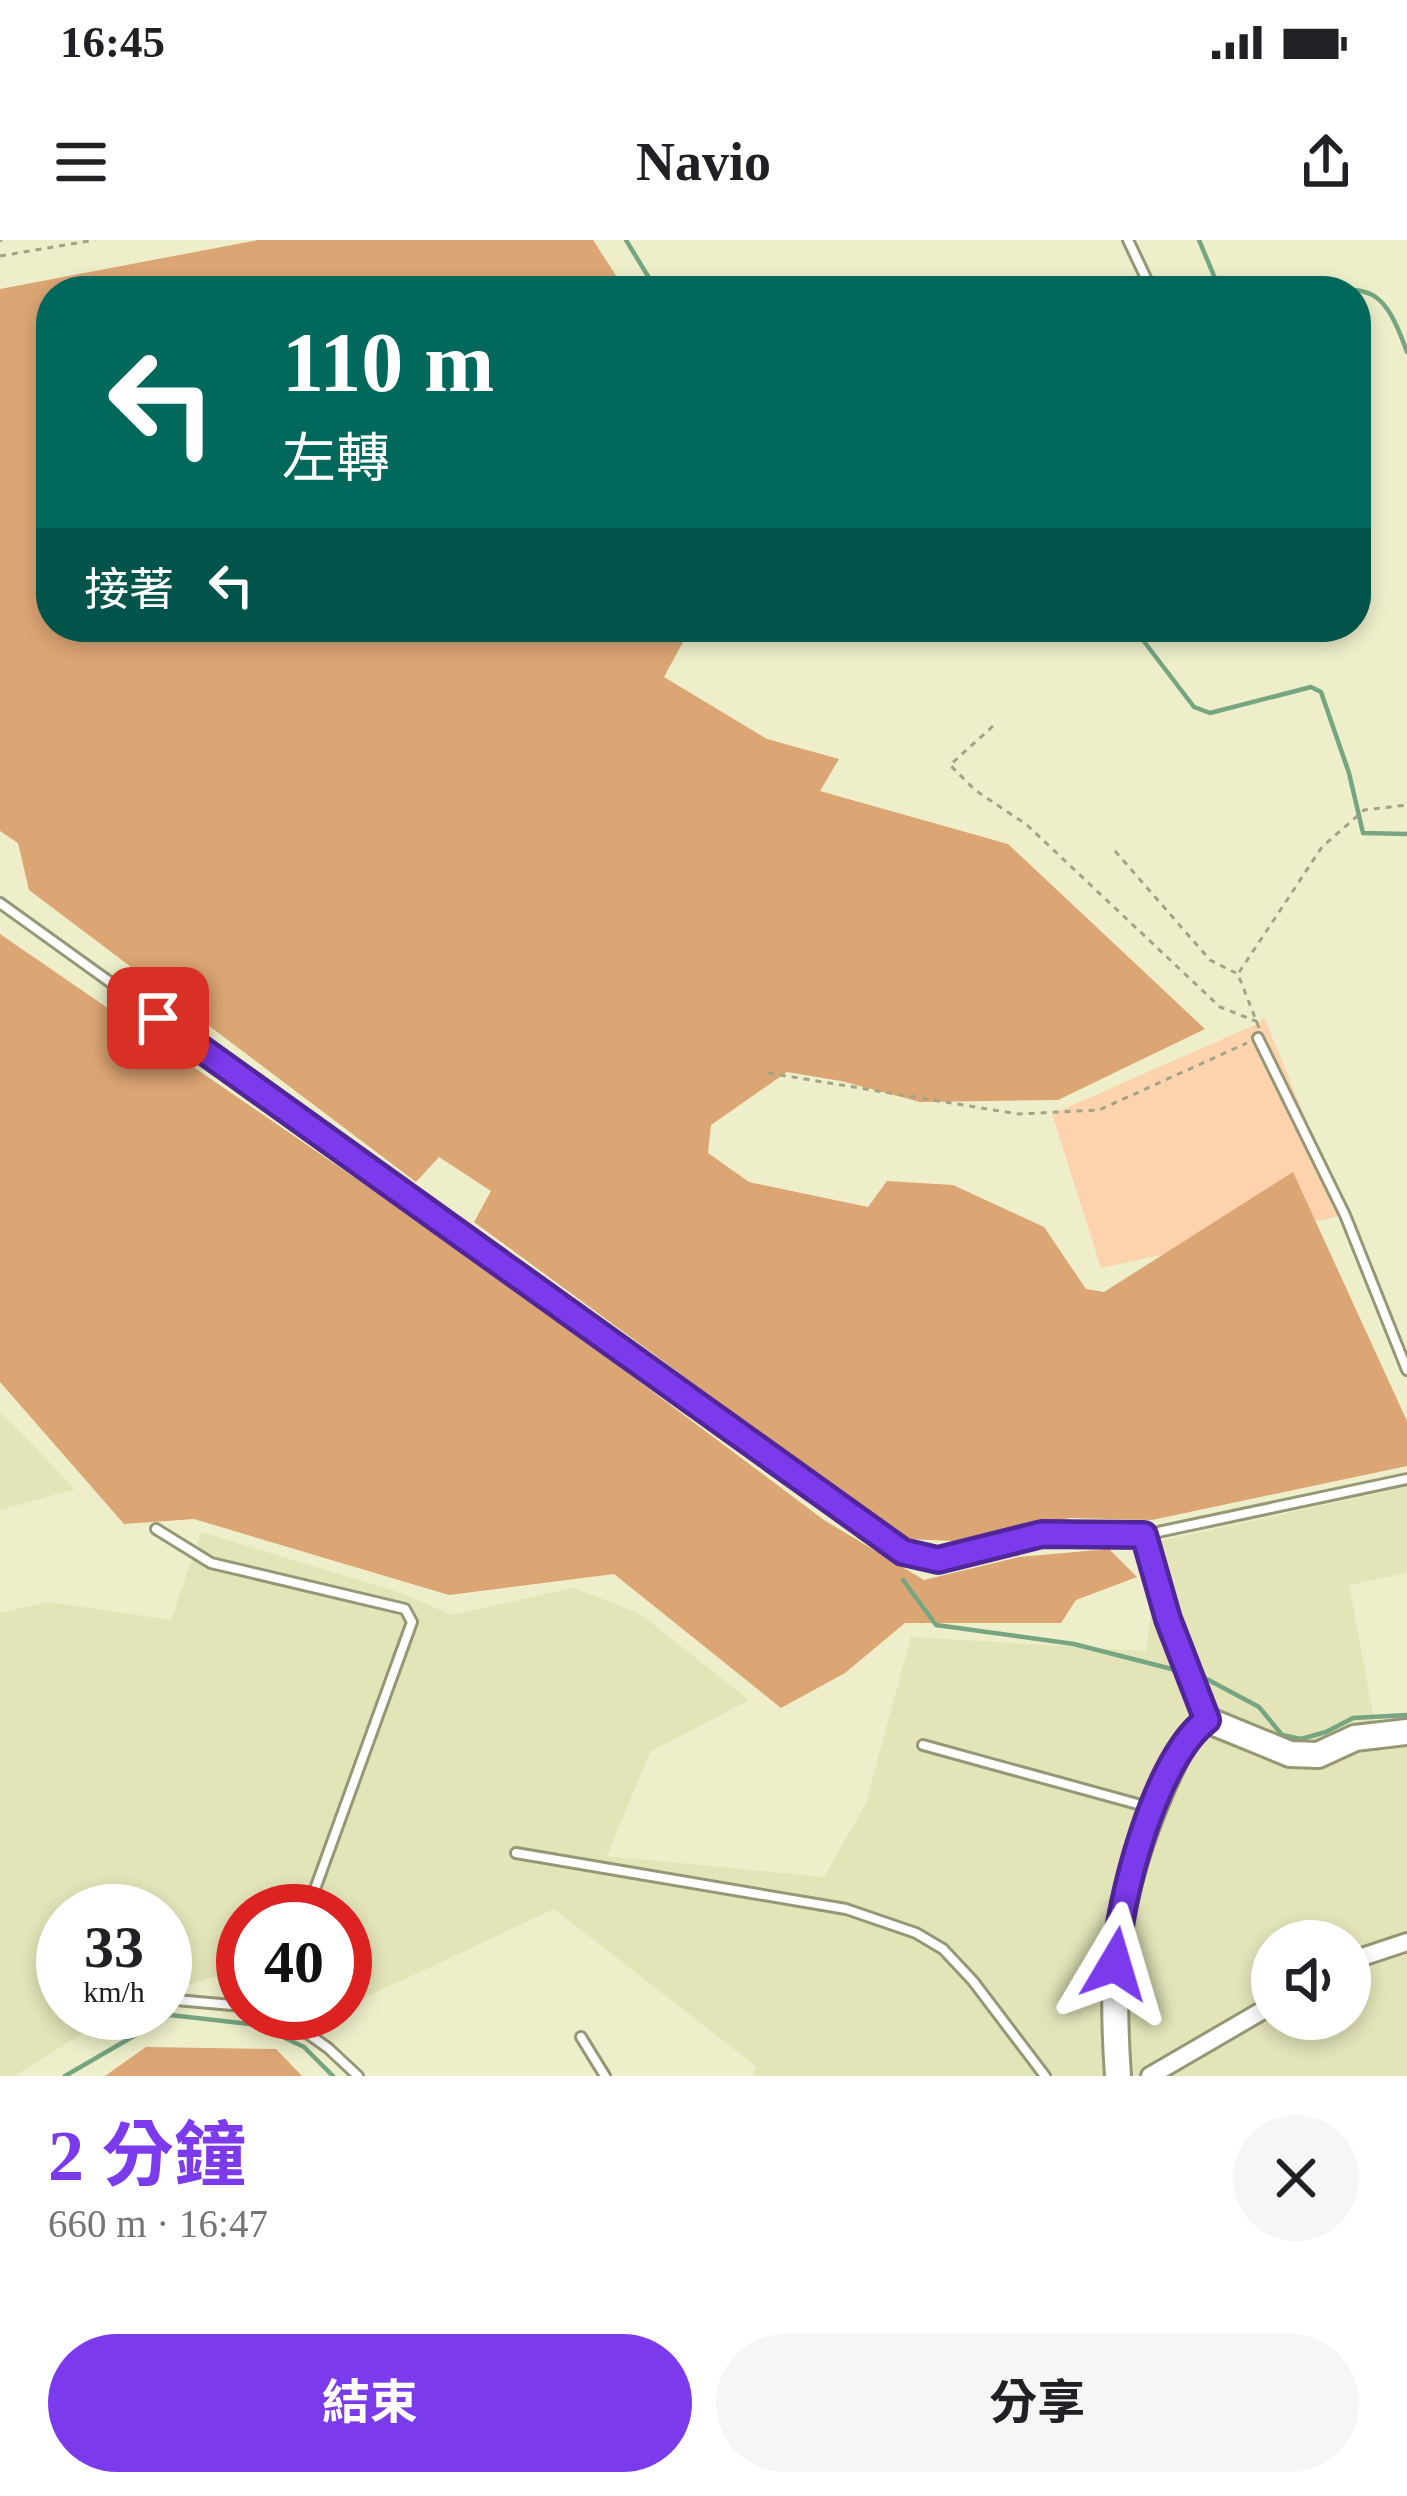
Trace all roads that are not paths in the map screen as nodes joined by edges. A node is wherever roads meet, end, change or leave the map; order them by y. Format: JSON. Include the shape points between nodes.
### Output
{"nodes":[{"id":1,"x":1128,"y":240,"type":"edge"},
{"id":2,"x":1145,"y":276,"type":"edge"},
{"id":3,"x":0,"y":903,"type":"edge"},
{"id":4,"x":1258,"y":1038,"type":"road end"},
{"id":5,"x":1407,"y":1370,"type":"edge"},
{"id":6,"x":1407,"y":1479,"type":"edge"},
{"id":7,"x":156,"y":1529,"type":"dead end"},
{"id":8,"x":1144,"y":1535,"type":"junction"},
{"id":9,"x":1207,"y":1720,"type":"junction"},
{"id":10,"x":1407,"y":1732,"type":"edge"},
{"id":11,"x":923,"y":1744,"type":"dead end"},
{"id":12,"x":1154,"y":1808,"type":"junction"},
{"id":13,"x":516,"y":1853,"type":"dead end"},
{"id":14,"x":317,"y":1884,"type":"edge"},
{"id":15,"x":1407,"y":1942,"type":"edge"},
{"id":16,"x":1371,"y":1954,"type":"edge"},
{"id":17,"x":1251,"y":2017,"type":"edge"},
{"id":18,"x":580,"y":2036,"type":"dead end"},
{"id":19,"x":317,"y":2040,"type":"edge"},
{"id":20,"x":358,"y":2076,"type":"edge"},
{"id":21,"x":605,"y":2076,"type":"edge"},
{"id":22,"x":1045,"y":2076,"type":"edge"},
{"id":23,"x":1118,"y":2076,"type":"edge"},
{"id":24,"x":1150,"y":2076,"type":"edge"}],
"edges":[{"from":1,"to":2,"type":"lane"},
{"from":3,"to":8,"type":"lane","via":[[903,1552],[938,1560],[1042,1534]]},
{"from":4,"to":5,"type":"lane","via":[[1345,1215]]},
{"from":6,"to":8,"type":"lane"},
{"from":7,"to":14,"type":"lane","via":[[212,1563],[405,1609],[412,1622]]},
{"from":8,"to":9,"type":"lane"},
{"from":9,"to":10,"type":"street","via":[[1290,1754]]},
{"from":9,"to":12,"type":"street","via":[[1179,1750]]},
{"from":11,"to":12,"type":"lane"},
{"from":12,"to":23,"type":"street","via":[[1118,1923]]},
{"from":13,"to":22,"type":"lane","via":[[846,1909],[916,1933],[973,1981]]},
{"from":15,"to":16,"type":"street"},
{"from":17,"to":24,"type":"street"},
{"from":18,"to":21,"type":"lane"},
{"from":19,"to":20,"type":"lane"}]}
